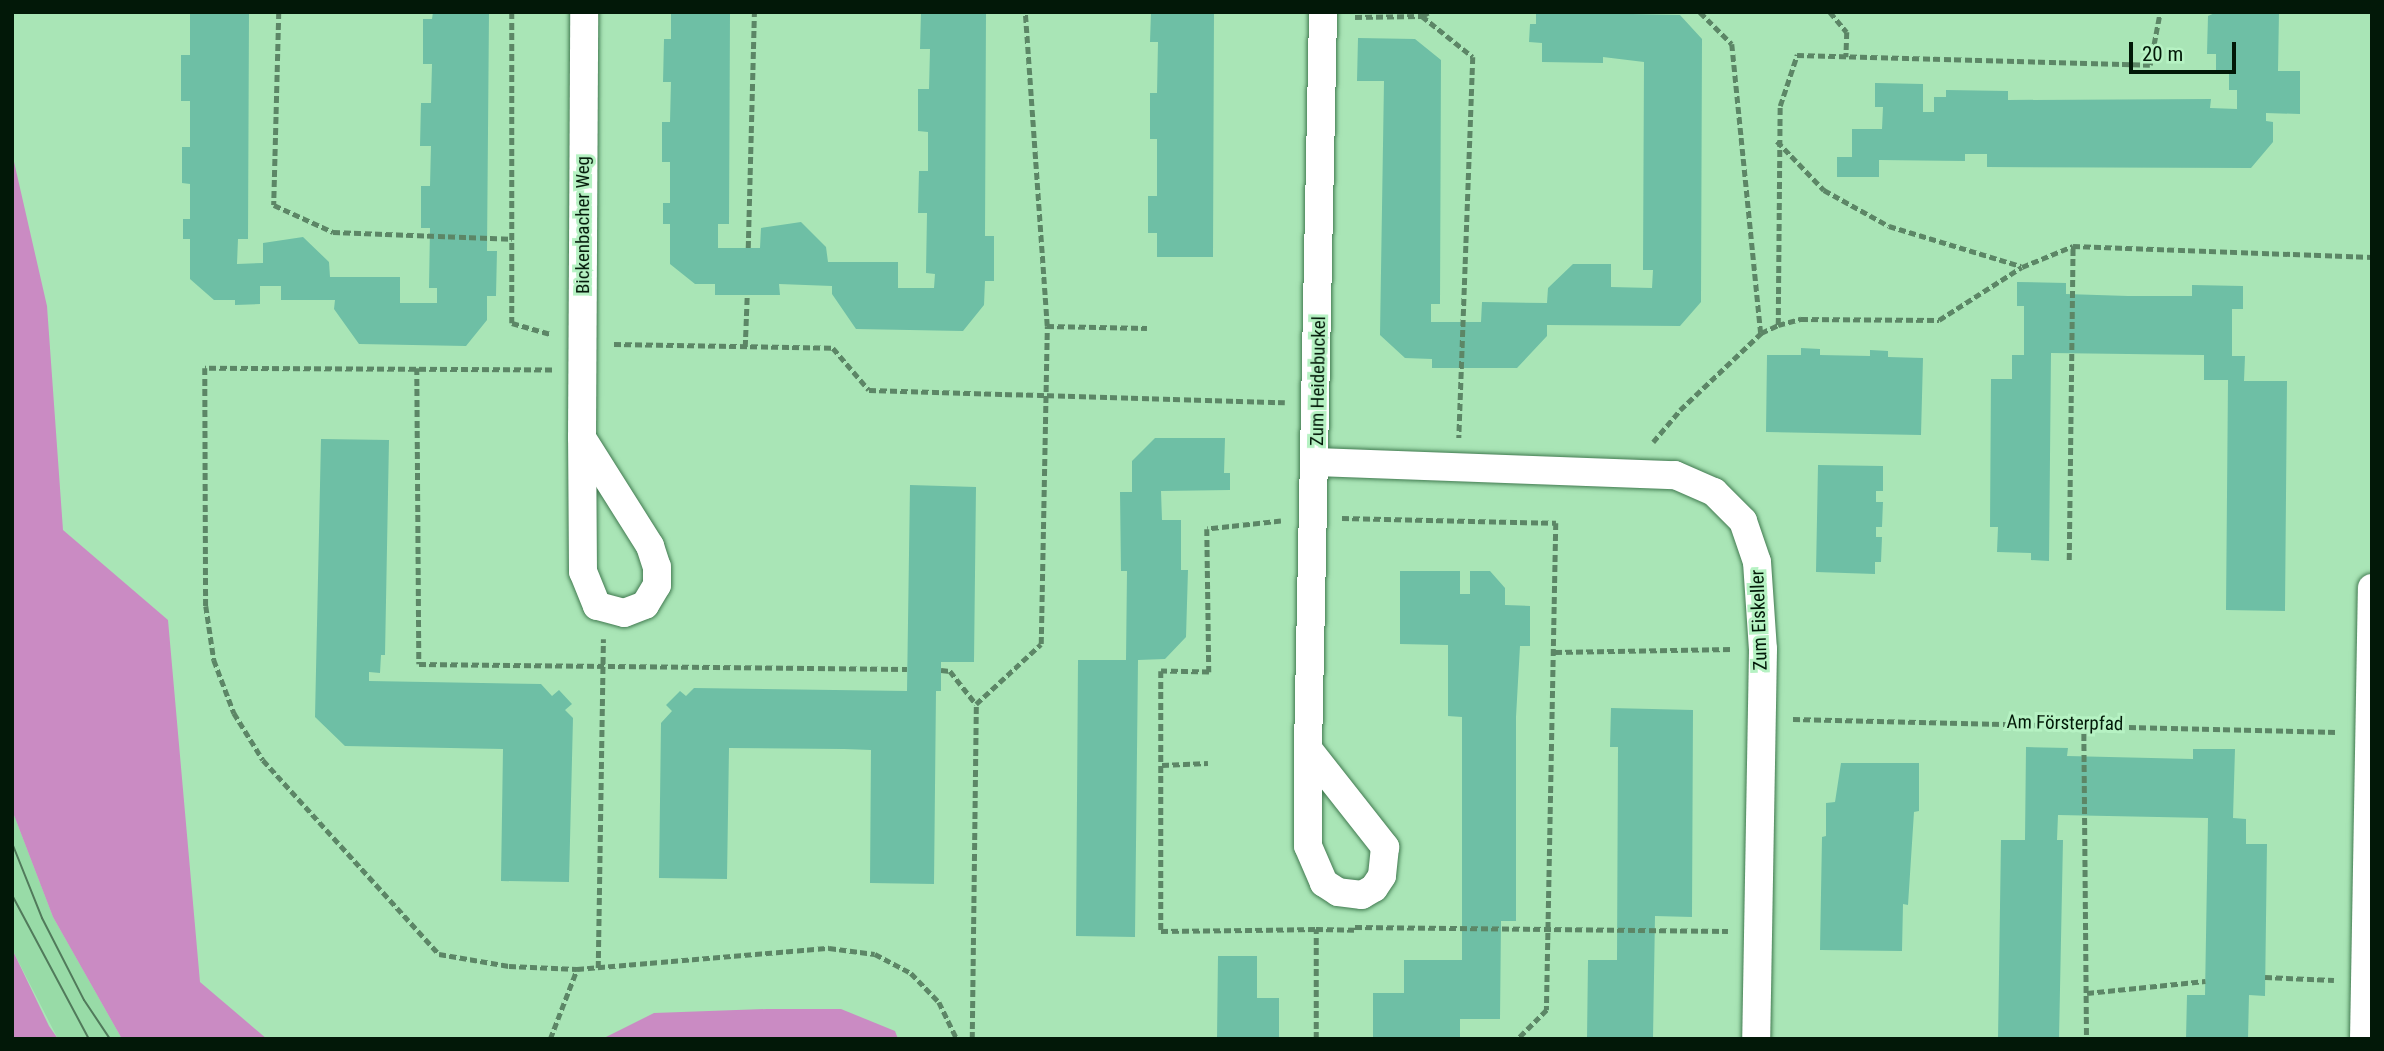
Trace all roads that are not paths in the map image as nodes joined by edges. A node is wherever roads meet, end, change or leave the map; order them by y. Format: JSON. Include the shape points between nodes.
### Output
{"nodes":[{"id":1,"x":584,"y":12,"type":"edge"},
{"id":2,"x":1323,"y":15,"type":"edge"},
{"id":3,"x":582,"y":438,"type":"junction"},
{"id":4,"x":1316,"y":462,"type":"junction"},
{"id":5,"x":2372,"y":588,"type":"edge"},
{"id":6,"x":1308,"y":749,"type":"junction"},
{"id":7,"x":1756,"y":1039,"type":"edge"},
{"id":8,"x":2364,"y":1039,"type":"edge"}],
"edges":[{"from":1,"to":3,"type":"street","name":"Bickenbacher Weg"},
{"from":2,"to":4,"type":"street","name":"Zum Heidebuckel"},
{"from":3,"to":3,"type":"street","name":"Bickenbacher Weg","via":[[583,572],[597,606],[624,613],[645,605],[657,585],[657,567],[650,546]]},
{"from":4,"to":6,"type":"street","name":"Zum Heidebuckel"},
{"from":4,"to":7,"type":"street","name":"Zum Eiskeller","via":[[1675,475],[1714,492],[1743,522],[1757,562],[1763,649]]},
{"from":5,"to":8,"type":"street"},
{"from":6,"to":6,"type":"street","name":"Zum Heidebuckel","via":[[1308,846],[1314,868],[1324,883],[1352,895],[1374,888],[1385,864],[1385,847]]}]}
